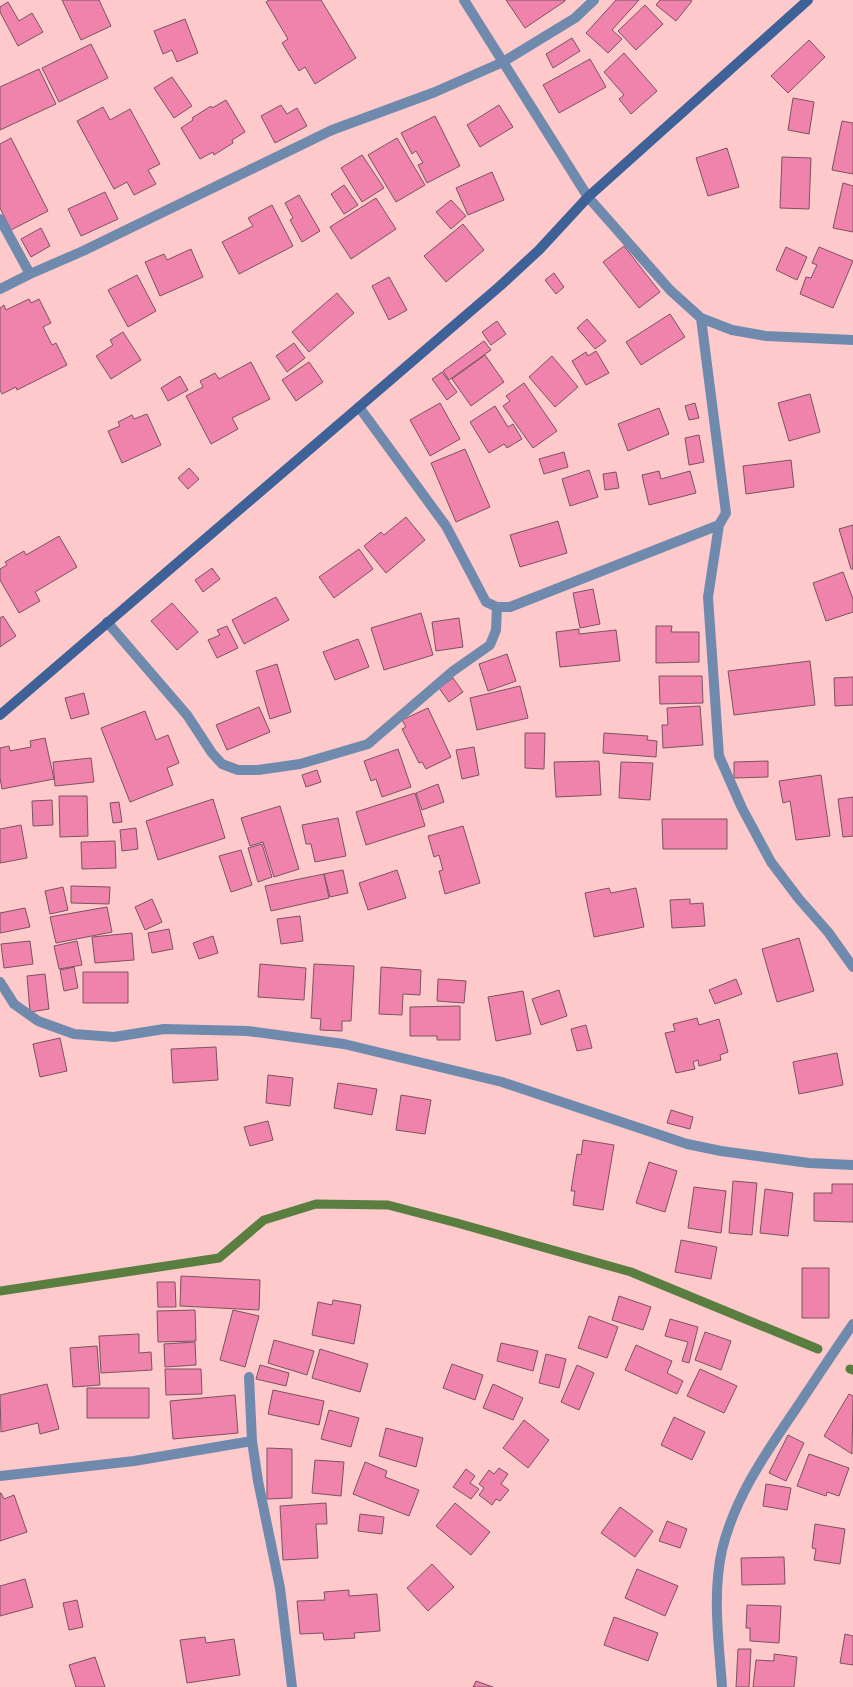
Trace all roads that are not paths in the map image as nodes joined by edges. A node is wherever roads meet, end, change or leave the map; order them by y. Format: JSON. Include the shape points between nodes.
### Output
{"nodes":[{"id":1,"x":464,"y":0,"type":"edge"},
{"id":2,"x":594,"y":0,"type":"edge"},
{"id":3,"x":808,"y":0,"type":"edge"},
{"id":4,"x":503,"y":62,"type":"junction"},
{"id":5,"x":588,"y":197,"type":"junction"},
{"id":6,"x":0,"y":218,"type":"edge"},
{"id":7,"x":30,"y":274,"type":"junction"},
{"id":8,"x":0,"y":289,"type":"edge"},
{"id":9,"x":701,"y":318,"type":"junction"},
{"id":10,"x":853,"y":340,"type":"edge"},
{"id":11,"x":359,"y":407,"type":"junction"},
{"id":12,"x":719,"y":526,"type":"junction"},
{"id":13,"x":497,"y":607,"type":"junction"},
{"id":14,"x":107,"y":622,"type":"junction"},
{"id":15,"x":0,"y":715,"type":"edge"},
{"id":16,"x":853,"y":967,"type":"edge"},
{"id":17,"x":0,"y":982,"type":"edge"},
{"id":18,"x":853,"y":1165,"type":"edge"},
{"id":19,"x":853,"y":1324,"type":"edge"},
{"id":20,"x":249,"y":1377,"type":"dead end"},
{"id":21,"x":252,"y":1441,"type":"junction"},
{"id":22,"x":0,"y":1476,"type":"edge"},
{"id":23,"x":292,"y":1687,"type":"edge"},
{"id":24,"x":722,"y":1687,"type":"edge"}],
"edges":[{"from":1,"to":4,"type":"street"},
{"from":2,"to":4,"type":"street","via":[[575,18]]},
{"from":3,"to":5,"type":"street"},
{"from":4,"to":5,"type":"street"},
{"from":4,"to":7,"type":"street","via":[[435,92],[332,130]]},
{"from":5,"to":9,"type":"street","via":[[670,290]]},
{"from":5,"to":11,"type":"street","via":[[500,286]]},
{"from":6,"to":7,"type":"street"},
{"from":7,"to":8,"type":"street"},
{"from":9,"to":10,"type":"street","via":[[732,330],[766,336]]},
{"from":9,"to":12,"type":"street","via":[[726,513]]},
{"from":11,"to":13,"type":"street","via":[[446,526],[486,602]]},
{"from":11,"to":14,"type":"street"},
{"from":12,"to":13,"type":"street","via":[[510,607]]},
{"from":12,"to":16,"type":"street","via":[[708,597],[719,756],[771,862]]},
{"from":13,"to":14,"type":"street","via":[[496,630],[490,645],[453,671],[368,744],[300,764],[258,770],[238,770],[222,764],[187,715]]},
{"from":14,"to":15,"type":"street"},
{"from":17,"to":18,"type":"street","via":[[14,1004],[38,1021],[74,1034],[114,1037],[164,1029],[248,1030],[344,1044],[502,1082],[687,1144],[809,1163]]},
{"from":19,"to":24,"type":"street","via":[[756,1468],[734,1514],[722,1550],[718,1586]]},
{"from":20,"to":21,"type":"street"},
{"from":21,"to":22,"type":"street","via":[[134,1461]]},
{"from":21,"to":23,"type":"street","via":[[280,1588]]}]}
